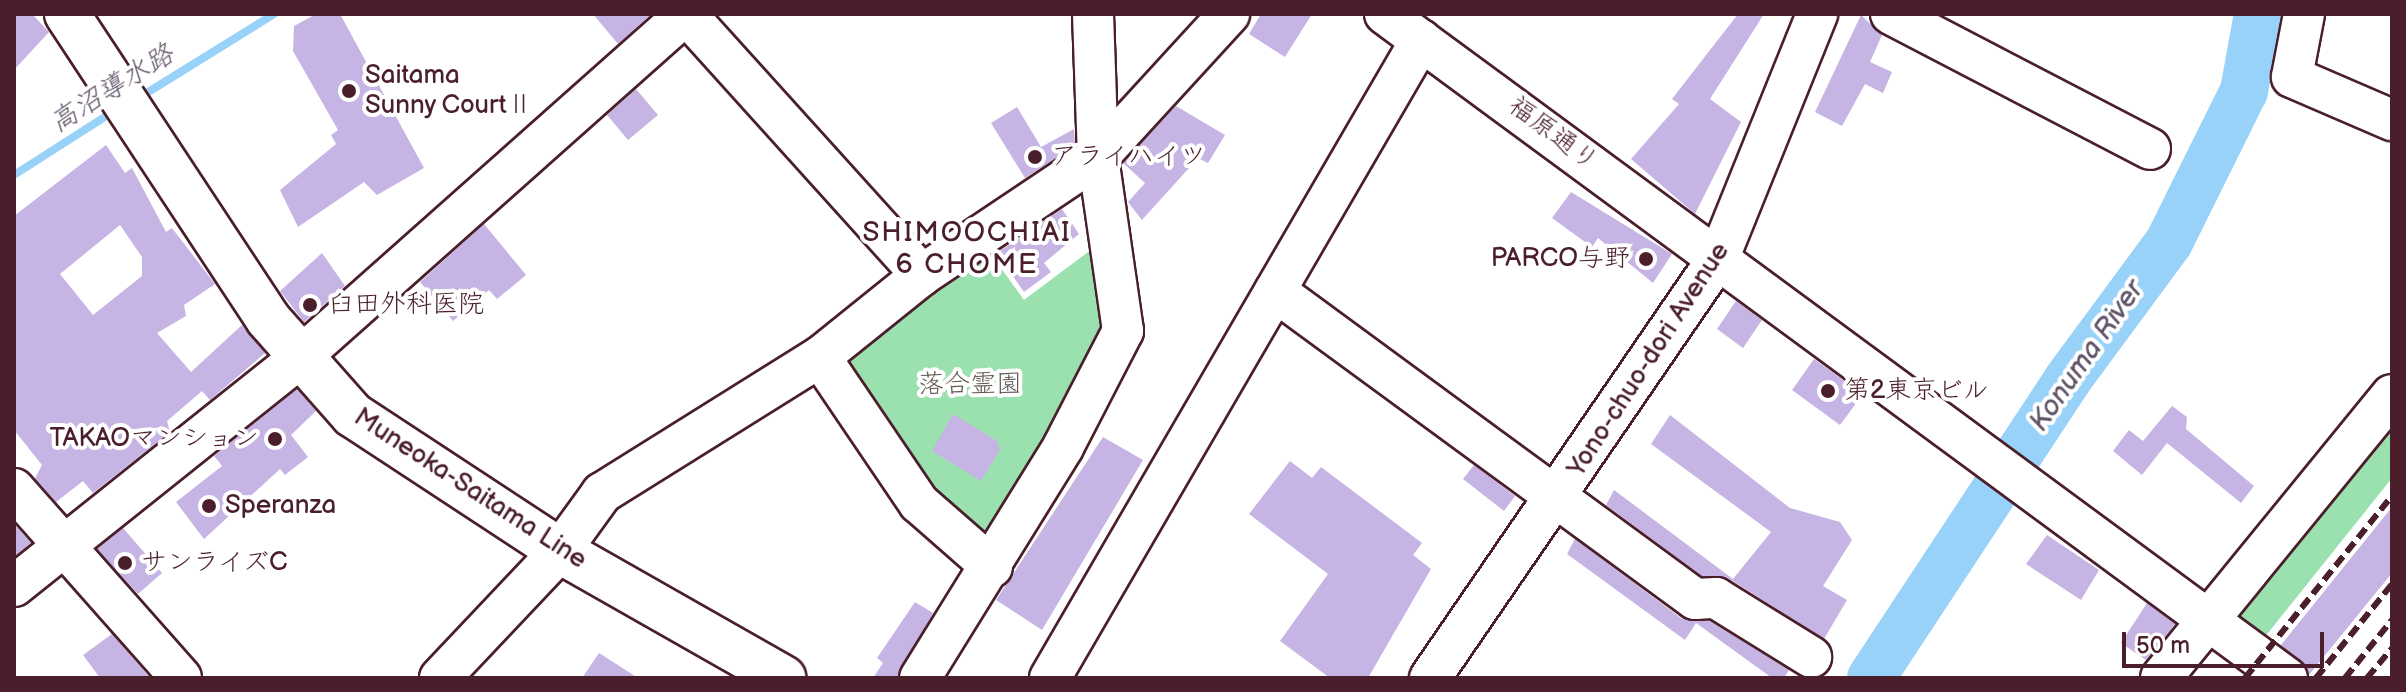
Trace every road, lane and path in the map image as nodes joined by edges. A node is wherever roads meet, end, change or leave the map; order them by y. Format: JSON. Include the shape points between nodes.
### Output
{"nodes":[{"id":1,"x":67,"y":14,"type":"edge"},
{"id":2,"x":686,"y":14,"type":"edge"},
{"id":3,"x":1093,"y":14,"type":"edge"},
{"id":4,"x":1229,"y":14,"type":"edge"},
{"id":5,"x":1385,"y":14,"type":"edge"},
{"id":6,"x":1817,"y":14,"type":"edge"},
{"id":7,"x":1891,"y":14,"type":"edge"},
{"id":8,"x":2304,"y":14,"type":"edge"},
{"id":9,"x":1421,"y":40,"type":"junction"},
{"id":10,"x":2392,"y":120,"type":"edge"},
{"id":11,"x":2150,"y":149,"type":"dead end"},
{"id":12,"x":1098,"y":157,"type":"junction"},
{"id":13,"x":1719,"y":257,"type":"junction"},
{"id":14,"x":922,"y":275,"type":"junction"},
{"id":15,"x":1275,"y":291,"type":"junction"},
{"id":16,"x":820,"y":357,"type":"junction"},
{"id":17,"x":298,"y":359,"type":"junction"},
{"id":18,"x":2392,"y":395,"type":"edge"},
{"id":19,"x":14,"y":489,"type":"edge"},
{"id":20,"x":1558,"y":500,"type":"junction"},
{"id":21,"x":65,"y":544,"type":"junction"},
{"id":22,"x":560,"y":551,"type":"junction"},
{"id":23,"x":992,"y":567,"type":"junction"},
{"id":24,"x":14,"y":586,"type":"edge"},
{"id":25,"x":2208,"y":621,"type":"junction"},
{"id":26,"x":1811,"y":657,"type":"dead end"},
{"id":27,"x":181,"y":678,"type":"edge"},
{"id":28,"x":440,"y":678,"type":"edge"},
{"id":29,"x":784,"y":678,"type":"edge"},
{"id":30,"x":920,"y":678,"type":"edge"},
{"id":31,"x":1050,"y":678,"type":"edge"},
{"id":32,"x":1430,"y":678,"type":"edge"},
{"id":33,"x":2161,"y":678,"type":"edge"},
{"id":34,"x":2287,"y":678,"type":"edge"}],
"edges":[{"from":1,"to":17,"type":"main road","name":"Muneoka-Saitama Line"},
{"from":2,"to":14,"type":"street"},
{"from":2,"to":17,"type":"street"},
{"from":3,"to":12,"type":"street"},
{"from":4,"to":12,"type":"street"},
{"from":5,"to":9,"type":"street","name":"福原通り"},
{"from":6,"to":13,"type":"street","name":"Yono-chuo-dori Avenue"},
{"from":7,"to":11,"type":"street"},
{"from":8,"to":10,"type":"street","via":[[2292,77]]},
{"from":9,"to":13,"type":"street","name":"福原通り"},
{"from":9,"to":15,"type":"street"},
{"from":12,"to":14,"type":"street"},
{"from":12,"to":23,"type":"street","via":[[1123,331]]},
{"from":13,"to":20,"type":"street","name":"Yono-chuo-dori Avenue"},
{"from":13,"to":25,"type":"street","name":"福原通り"},
{"from":14,"to":16,"type":"street"},
{"from":15,"to":20,"type":"street"},
{"from":15,"to":31,"type":"street"},
{"from":16,"to":22,"type":"street","via":[[602,493]]},
{"from":16,"to":23,"type":"street","via":[[919,503]]},
{"from":17,"to":21,"type":"street"},
{"from":17,"to":22,"type":"main road","name":"Muneoka-Saitama Line","via":[[353,415]]},
{"from":18,"to":25,"type":"street"},
{"from":19,"to":21,"type":"street"},
{"from":20,"to":26,"type":"street","via":[[1695,599],[1716,598]]},
{"from":20,"to":32,"type":"street","name":"Yono-chuo-dori Avenue"},
{"from":21,"to":24,"type":"street"},
{"from":21,"to":27,"type":"street"},
{"from":22,"to":28,"type":"street"},
{"from":22,"to":29,"type":"main road","name":"Muneoka-Saitama Line"},
{"from":23,"to":30,"type":"street"},
{"from":25,"to":33,"type":"street"},
{"from":25,"to":34,"type":"street","name":"福原通り"}]}
